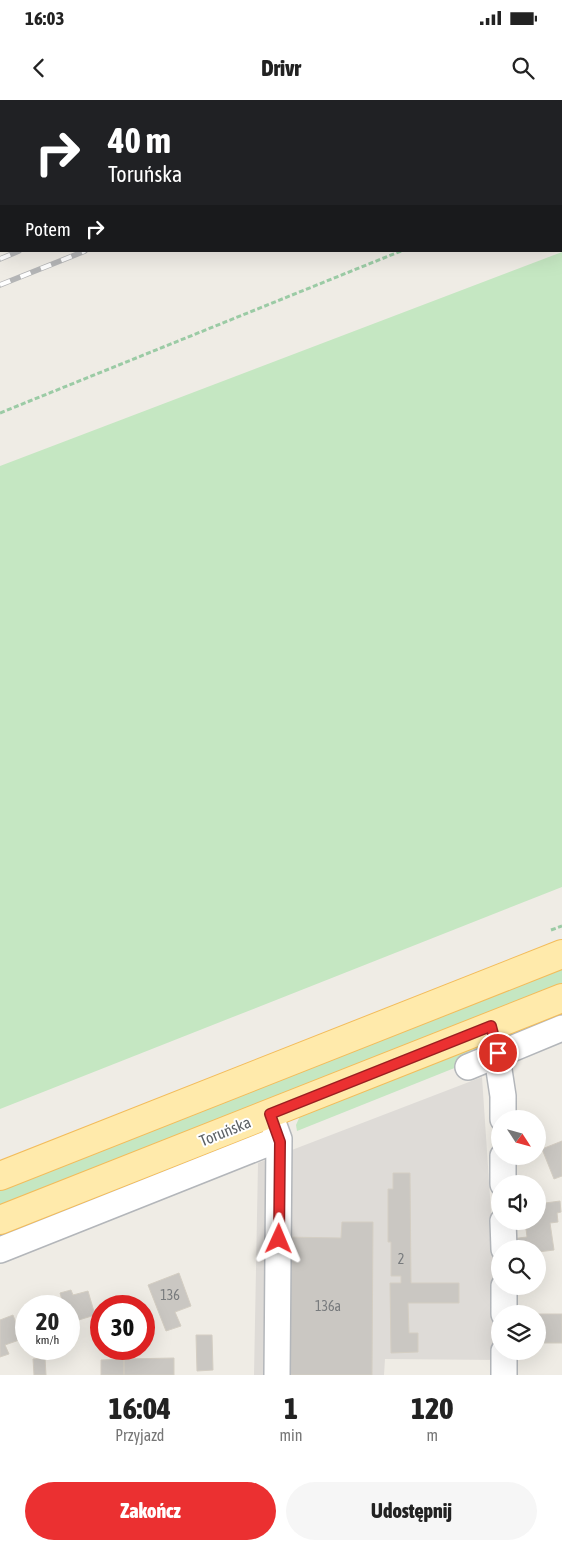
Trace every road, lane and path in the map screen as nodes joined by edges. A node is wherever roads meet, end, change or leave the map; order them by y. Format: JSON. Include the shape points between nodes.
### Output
{"nodes":[{"id":1,"x":399,"y":252,"type":"edge"},
{"id":2,"x":0,"y":413,"type":"edge"},
{"id":3,"x":562,"y":954,"type":"edge"},
{"id":4,"x":562,"y":998,"type":"edge"},
{"id":5,"x":491,"y":1026,"type":"junction"},
{"id":6,"x":562,"y":1028,"type":"edge"},
{"id":7,"x":498,"y":1053,"type":"junction"},
{"id":8,"x":468,"y":1066,"type":"dead end"},
{"id":9,"x":502,"y":1110,"type":"edge"},
{"id":10,"x":270,"y":1114,"type":"junction"},
{"id":11,"x":280,"y":1139,"type":"junction"},
{"id":12,"x":0,"y":1176,"type":"edge"},
{"id":13,"x":0,"y":1220,"type":"edge"},
{"id":14,"x":0,"y":1250,"type":"edge"},
{"id":15,"x":504,"y":1360,"type":"edge"},
{"id":16,"x":277,"y":1375,"type":"edge"},
{"id":17,"x":504,"y":1375,"type":"edge"}],
"edges":[{"from":1,"to":2,"type":"path"},
{"from":3,"to":12,"type":"main road"},
{"from":4,"to":5,"type":"main road","name":"Toruńska"},
{"from":5,"to":7,"type":"street"},
{"from":5,"to":10,"type":"main road","name":"Toruńska"},
{"from":6,"to":7,"type":"street"},
{"from":7,"to":8,"type":"street"},
{"from":7,"to":9,"type":"street"},
{"from":10,"to":11,"type":"street"},
{"from":10,"to":13,"type":"main road","name":"Toruńska"},
{"from":11,"to":14,"type":"street"},
{"from":11,"to":16,"type":"street"},
{"from":15,"to":17,"type":"street"}]}
